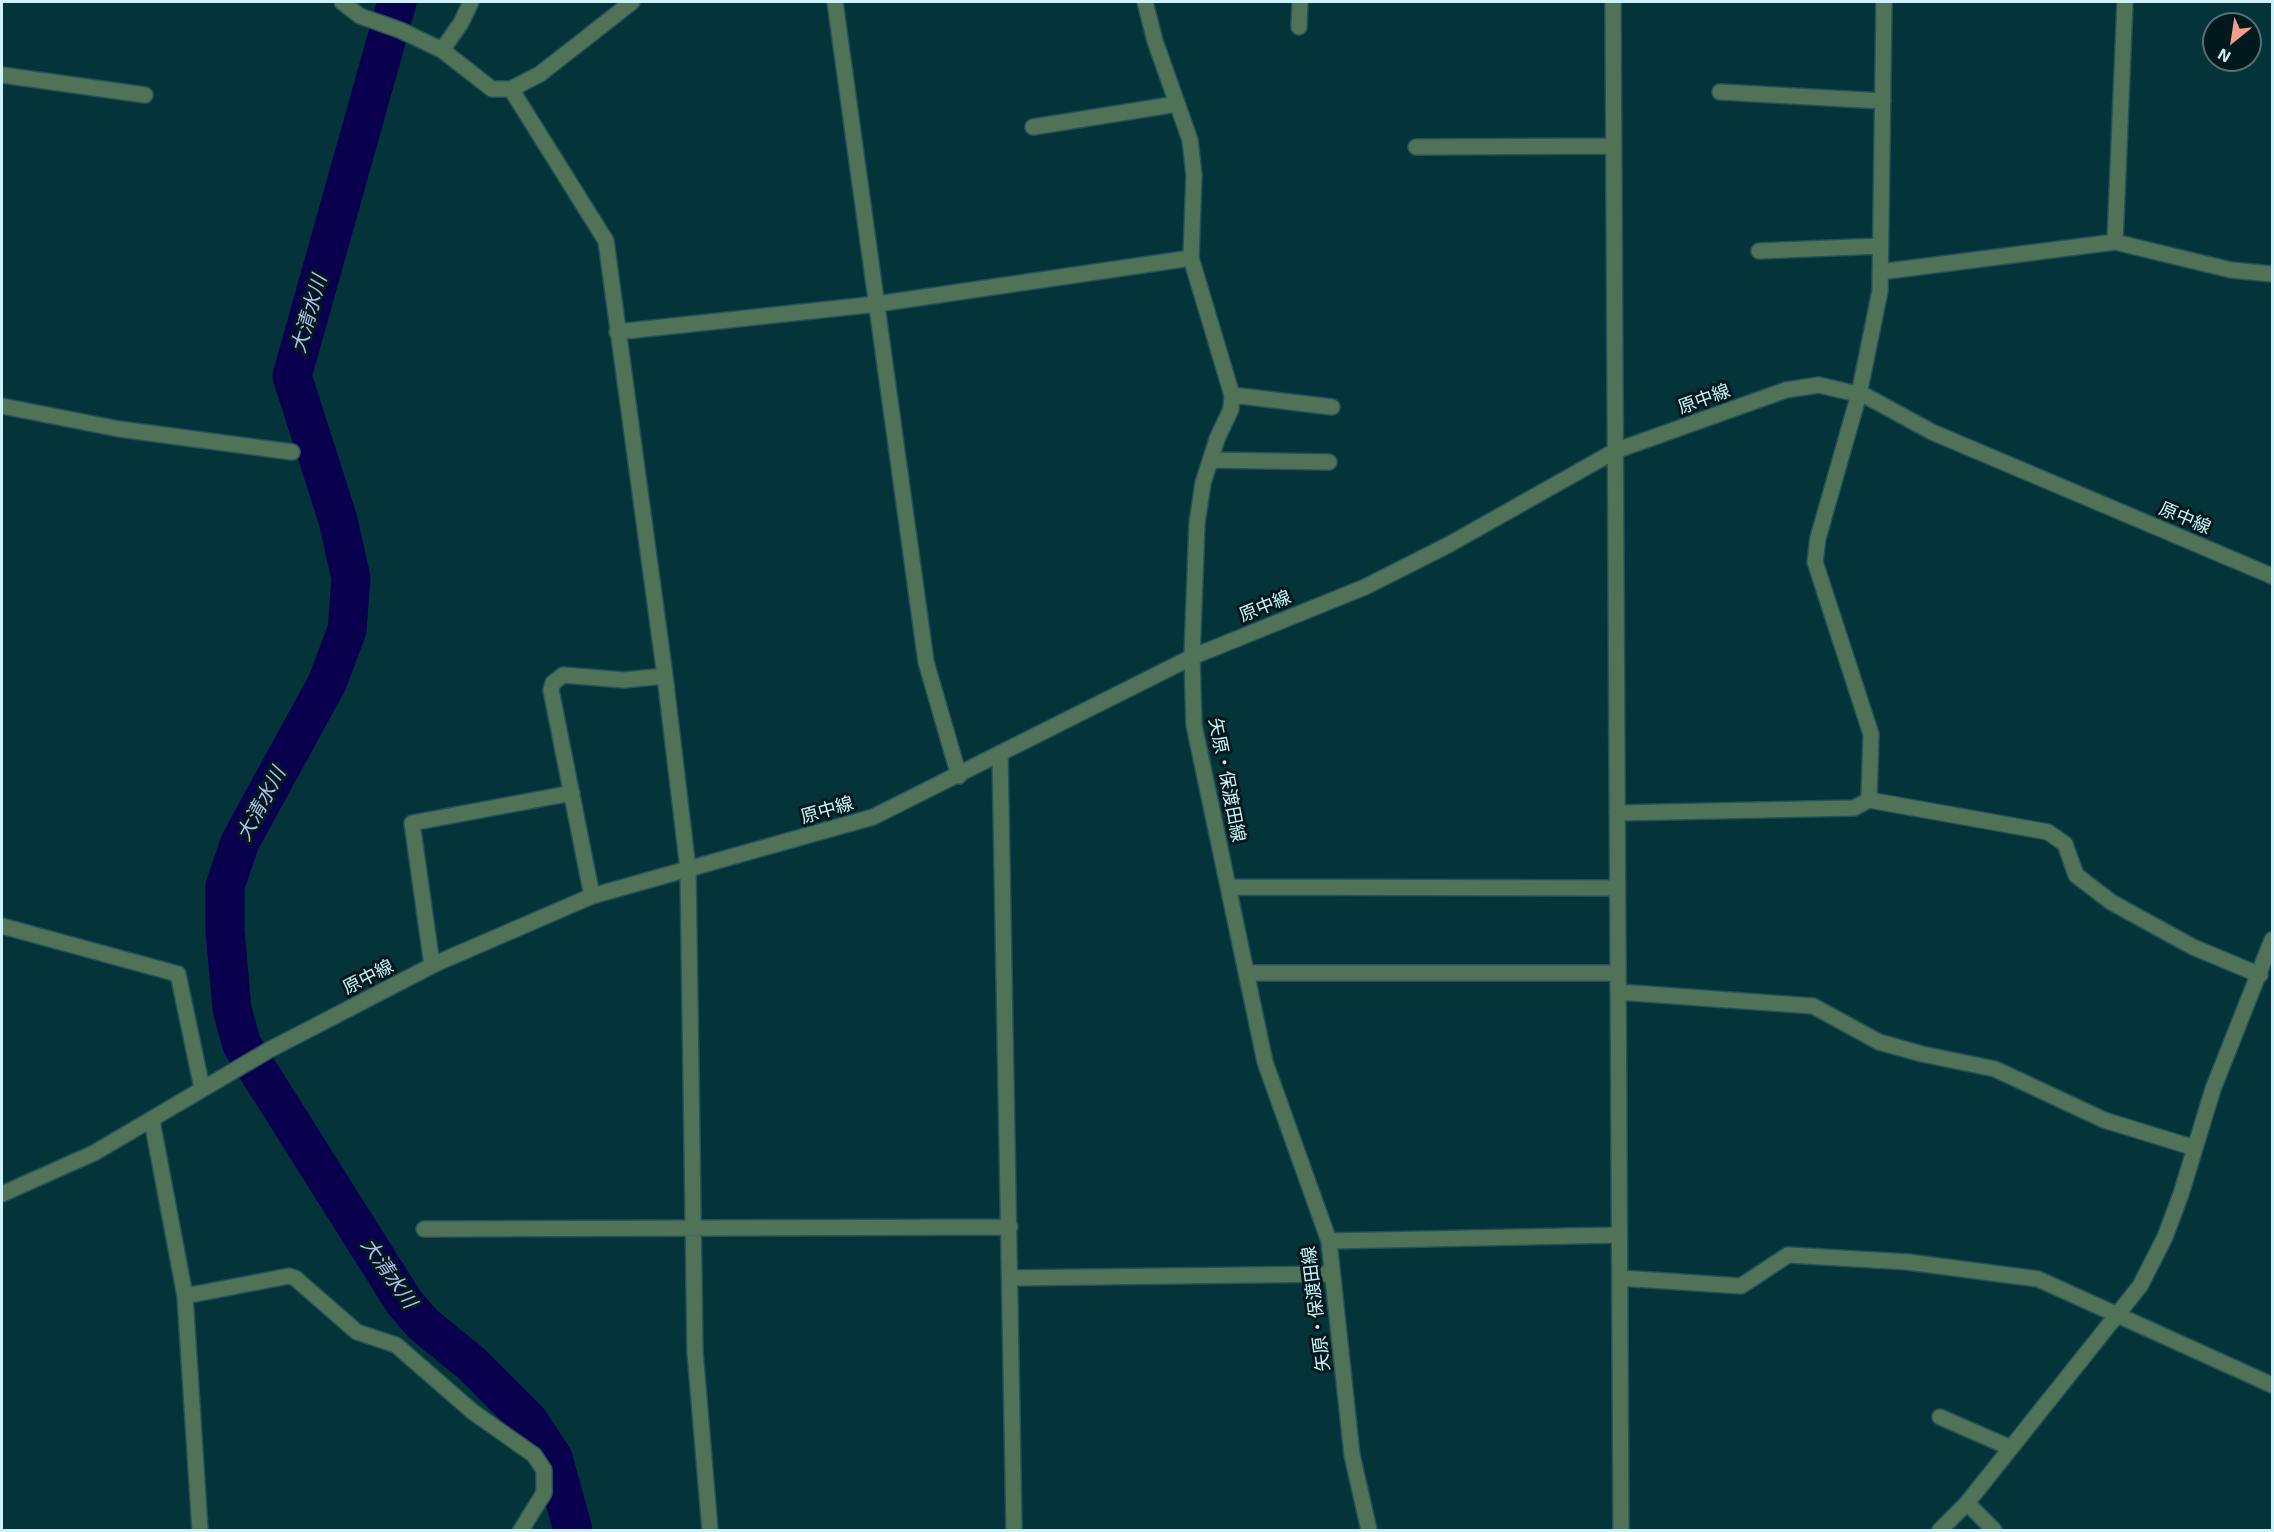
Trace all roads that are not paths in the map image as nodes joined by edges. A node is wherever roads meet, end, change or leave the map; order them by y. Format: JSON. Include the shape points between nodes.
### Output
{"nodes":[{"id":1,"x":342,"y":2,"type":"edge"},
{"id":2,"x":471,"y":2,"type":"edge"},
{"id":3,"x":632,"y":2,"type":"edge"},
{"id":4,"x":835,"y":2,"type":"edge"},
{"id":5,"x":1145,"y":2,"type":"edge"},
{"id":6,"x":1300,"y":2,"type":"edge"},
{"id":7,"x":1613,"y":2,"type":"edge"},
{"id":8,"x":1884,"y":2,"type":"edge"},
{"id":9,"x":2125,"y":2,"type":"edge"},
{"id":10,"x":1299,"y":27,"type":"dead end"},
{"id":11,"x":442,"y":50,"type":"junction"},
{"id":12,"x":2,"y":75,"type":"edge"},
{"id":13,"x":511,"y":89,"type":"junction"},
{"id":14,"x":1720,"y":92,"type":"dead end"},
{"id":15,"x":146,"y":95,"type":"dead end"},
{"id":16,"x":1882,"y":101,"type":"junction"},
{"id":17,"x":1177,"y":104,"type":"junction"},
{"id":18,"x":1033,"y":127,"type":"dead end"},
{"id":19,"x":1614,"y":146,"type":"junction"},
{"id":20,"x":1416,"y":147,"type":"dead end"},
{"id":21,"x":2115,"y":242,"type":"junction"},
{"id":22,"x":1880,"y":246,"type":"junction"},
{"id":23,"x":1759,"y":251,"type":"dead end"},
{"id":24,"x":1191,"y":258,"type":"junction"},
{"id":25,"x":1880,"y":272,"type":"junction"},
{"id":26,"x":2272,"y":274,"type":"edge"},
{"id":27,"x":877,"y":304,"type":"junction"},
{"id":28,"x":617,"y":332,"type":"junction"},
{"id":29,"x":1859,"y":394,"type":"junction"},
{"id":30,"x":1232,"y":395,"type":"junction"},
{"id":31,"x":2,"y":406,"type":"edge"},
{"id":32,"x":1332,"y":407,"type":"dead end"},
{"id":33,"x":1615,"y":451,"type":"junction"},
{"id":34,"x":292,"y":452,"type":"dead end"},
{"id":35,"x":1210,"y":460,"type":"junction"},
{"id":36,"x":1329,"y":462,"type":"dead end"},
{"id":37,"x":2272,"y":576,"type":"edge"},
{"id":38,"x":1192,"y":657,"type":"junction"},
{"id":39,"x":665,"y":676,"type":"junction"},
{"id":40,"x":1000,"y":753,"type":"junction"},
{"id":41,"x":959,"y":776,"type":"junction"},
{"id":42,"x":572,"y":793,"type":"junction"},
{"id":43,"x":1869,"y":800,"type":"junction"},
{"id":44,"x":1617,"y":813,"type":"junction"},
{"id":45,"x":688,"y":869,"type":"junction"},
{"id":46,"x":1228,"y":887,"type":"junction"},
{"id":47,"x":1617,"y":888,"type":"junction"},
{"id":48,"x":592,"y":896,"type":"junction"},
{"id":49,"x":2,"y":926,"type":"edge"},
{"id":50,"x":2272,"y":940,"type":"edge"},
{"id":51,"x":432,"y":965,"type":"junction"},
{"id":52,"x":1246,"y":973,"type":"junction"},
{"id":53,"x":1618,"y":973,"type":"junction"},
{"id":54,"x":2260,"y":975,"type":"junction"},
{"id":55,"x":1618,"y":992,"type":"junction"},
{"id":56,"x":202,"y":1088,"type":"junction"},
{"id":57,"x":152,"y":1121,"type":"junction"},
{"id":58,"x":2195,"y":1148,"type":"junction"},
{"id":59,"x":2,"y":1194,"type":"edge"},
{"id":60,"x":693,"y":1227,"type":"junction"},
{"id":61,"x":1010,"y":1227,"type":"junction"},
{"id":62,"x":424,"y":1229,"type":"dead end"},
{"id":63,"x":1619,"y":1235,"type":"junction"},
{"id":64,"x":1329,"y":1241,"type":"junction"},
{"id":65,"x":1332,"y":1274,"type":"junction"},
{"id":66,"x":1010,"y":1278,"type":"junction"},
{"id":67,"x":1620,"y":1278,"type":"junction"},
{"id":68,"x":185,"y":1296,"type":"junction"},
{"id":69,"x":2119,"y":1314,"type":"junction"},
{"id":70,"x":2272,"y":1385,"type":"edge"},
{"id":71,"x":1940,"y":1417,"type":"dead end"},
{"id":72,"x":2011,"y":1448,"type":"junction"},
{"id":73,"x":1967,"y":1503,"type":"junction"},
{"id":74,"x":200,"y":1530,"type":"edge"},
{"id":75,"x":521,"y":1530,"type":"edge"},
{"id":76,"x":710,"y":1530,"type":"edge"},
{"id":77,"x":1014,"y":1530,"type":"edge"},
{"id":78,"x":1369,"y":1530,"type":"edge"},
{"id":79,"x":1621,"y":1530,"type":"edge"},
{"id":80,"x":1940,"y":1530,"type":"edge"},
{"id":81,"x":1994,"y":1530,"type":"edge"}],
"edges":[{"from":1,"to":11,"type":"street","via":[[360,16]]},
{"from":2,"to":11,"type":"street"},
{"from":3,"to":13,"type":"street","via":[[540,74]]},
{"from":4,"to":27,"type":"street"},
{"from":5,"to":17,"type":"street"},
{"from":6,"to":10,"type":"street"},
{"from":7,"to":19,"type":"street"},
{"from":8,"to":16,"type":"street"},
{"from":9,"to":21,"type":"street"},
{"from":11,"to":13,"type":"street","via":[[492,89]]},
{"from":12,"to":15,"type":"street"},
{"from":13,"to":28,"type":"street","via":[[606,241]]},
{"from":14,"to":16,"type":"street"},
{"from":16,"to":22,"type":"street"},
{"from":17,"to":18,"type":"street"},
{"from":17,"to":24,"type":"street","via":[[1190,140],[1194,175]]},
{"from":19,"to":20,"type":"street"},
{"from":19,"to":33,"type":"street"},
{"from":21,"to":25,"type":"street"},
{"from":21,"to":26,"type":"street","via":[[2231,270]]},
{"from":22,"to":23,"type":"street"},
{"from":22,"to":25,"type":"street"},
{"from":24,"to":27,"type":"street"},
{"from":24,"to":30,"type":"street"},
{"from":25,"to":29,"type":"street","via":[[1880,291]]},
{"from":27,"to":28,"type":"street"},
{"from":27,"to":41,"type":"street","via":[[926,662]]},
{"from":28,"to":39,"type":"street"},
{"from":29,"to":33,"type":"street","name":"原中線","via":[[1819,385],[1786,390]]},
{"from":29,"to":37,"type":"street","name":"原中線","via":[[1932,432]]},
{"from":29,"to":43,"type":"street","via":[[1818,538],[1815,562],[1871,734]]},
{"from":30,"to":32,"type":"street"},
{"from":30,"to":35,"type":"street","name":"矢原・保渡田線","via":[[1231,409]]},
{"from":31,"to":34,"type":"street","via":[[119,429]]},
{"from":33,"to":38,"type":"street","name":"原中線","via":[[1365,587]]},
{"from":33,"to":44,"type":"street"},
{"from":35,"to":36,"type":"street"},
{"from":35,"to":38,"type":"street","name":"矢原・保渡田線","via":[[1197,523]]},
{"from":38,"to":40,"type":"street","name":"原中線"},
{"from":38,"to":46,"type":"street","name":"矢原・保渡田線","via":[[1194,725]]},
{"from":39,"to":42,"type":"street","via":[[624,680],[563,675],[553,683],[551,690]]},
{"from":39,"to":45,"type":"street"},
{"from":40,"to":41,"type":"street","name":"原中線"},
{"from":40,"to":61,"type":"street"},
{"from":41,"to":45,"type":"street","name":"原中線","via":[[873,817]]},
{"from":42,"to":48,"type":"street"},
{"from":42,"to":51,"type":"street","via":[[412,824]]},
{"from":43,"to":44,"type":"street","via":[[1854,808]]},
{"from":43,"to":54,"type":"street","via":[[2048,832],[2065,844],[2076,874],[2111,902],[2193,947]]},
{"from":44,"to":47,"type":"street"},
{"from":45,"to":48,"type":"street","name":"原中線"},
{"from":45,"to":60,"type":"street"},
{"from":46,"to":47,"type":"street"},
{"from":46,"to":52,"type":"street","name":"矢原・保渡田線"},
{"from":47,"to":53,"type":"street"},
{"from":48,"to":51,"type":"street","name":"原中線"},
{"from":49,"to":56,"type":"street","via":[[178,974]]},
{"from":50,"to":54,"type":"street"},
{"from":51,"to":56,"type":"street","name":"原中線"},
{"from":52,"to":53,"type":"street"},
{"from":52,"to":64,"type":"street","name":"矢原・保渡田線","via":[[1265,1062]]},
{"from":53,"to":55,"type":"street"},
{"from":54,"to":58,"type":"street","via":[[2213,1089]]},
{"from":55,"to":58,"type":"street","via":[[1813,1006],[1879,1042],[1995,1069],[2104,1120]]},
{"from":55,"to":63,"type":"street"},
{"from":56,"to":57,"type":"street"},
{"from":57,"to":59,"type":"street","via":[[94,1153]]},
{"from":57,"to":68,"type":"street"},
{"from":58,"to":69,"type":"street","via":[[2165,1238],[2140,1286]]},
{"from":60,"to":61,"type":"street"},
{"from":60,"to":62,"type":"street"},
{"from":60,"to":76,"type":"street","via":[[695,1352]]},
{"from":61,"to":66,"type":"street"},
{"from":63,"to":64,"type":"street"},
{"from":63,"to":67,"type":"street"},
{"from":64,"to":65,"type":"street","name":"矢原・保渡田線"},
{"from":65,"to":66,"type":"street"},
{"from":65,"to":78,"type":"street","name":"矢原・保渡田線","via":[[1352,1455]]},
{"from":66,"to":77,"type":"street"},
{"from":67,"to":69,"type":"street","via":[[1741,1287],[1788,1255],[1908,1262],[2038,1280]]},
{"from":67,"to":79,"type":"street"},
{"from":68,"to":74,"type":"street"},
{"from":68,"to":75,"type":"street","via":[[289,1276],[357,1332],[396,1345],[473,1412],[534,1455],[544,1470],[544,1493]]},
{"from":69,"to":70,"type":"street"},
{"from":69,"to":72,"type":"street"},
{"from":71,"to":72,"type":"street"},
{"from":72,"to":73,"type":"street"},
{"from":73,"to":80,"type":"street"},
{"from":73,"to":81,"type":"street"}]}
